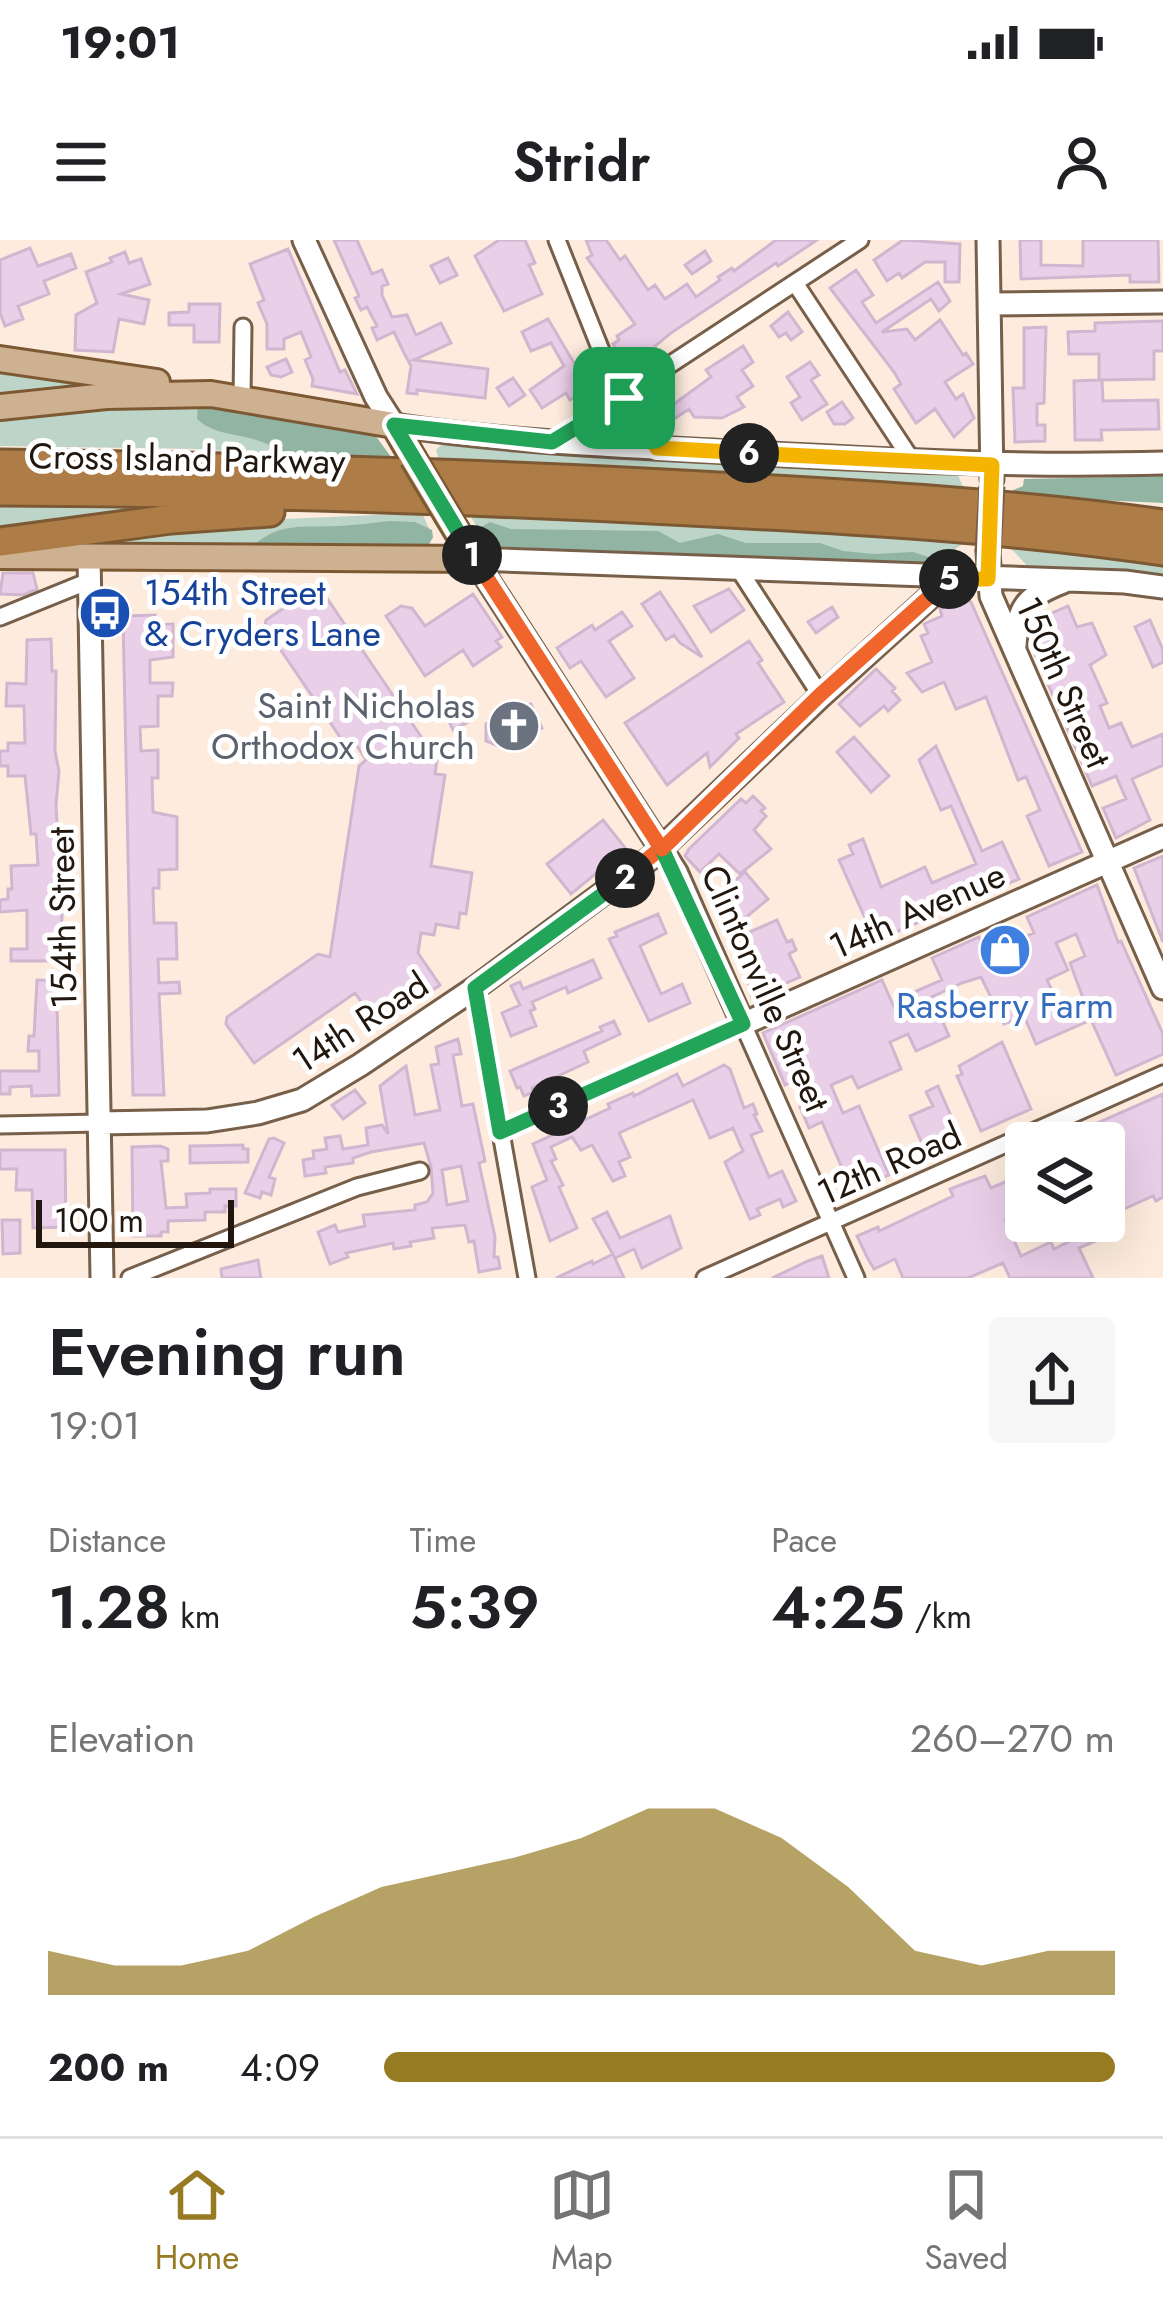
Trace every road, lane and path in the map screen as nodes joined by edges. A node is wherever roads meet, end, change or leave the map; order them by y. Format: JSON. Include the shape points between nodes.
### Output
{"nodes":[{"id":1,"x":304,"y":240,"type":"edge"},
{"id":2,"x":557,"y":240,"type":"edge"},
{"id":3,"x":860,"y":240,"type":"edge"},
{"id":4,"x":988,"y":240,"type":"edge"},
{"id":5,"x":795,"y":283,"type":"junction"},
{"id":6,"x":1163,"y":302,"type":"edge"},
{"id":7,"x":989,"y":304,"type":"junction"},
{"id":8,"x":243,"y":327,"type":"dead end"},
{"id":9,"x":0,"y":359,"type":"edge"},
{"id":10,"x":242,"y":397,"type":"junction"},
{"id":11,"x":624,"y":398,"type":"junction"},
{"id":12,"x":0,"y":407,"type":"edge"},
{"id":13,"x":394,"y":425,"type":"junction"},
{"id":14,"x":552,"y":442,"type":"junction"},
{"id":15,"x":657,"y":448,"type":"junction"},
{"id":16,"x":0,"y":460,"type":"edge"},
{"id":17,"x":913,"y":462,"type":"junction"},
{"id":18,"x":1163,"y":464,"type":"edge"},
{"id":19,"x":992,"y":476,"type":"junction"},
{"id":20,"x":0,"y":491,"type":"edge"},
{"id":21,"x":936,"y":500,"type":"junction"},
{"id":22,"x":472,"y":501,"type":"junction"},
{"id":23,"x":1163,"y":508,"type":"edge"},
{"id":24,"x":1163,"y":524,"type":"edge"},
{"id":25,"x":0,"y":542,"type":"edge"},
{"id":26,"x":1163,"y":551,"type":"edge"},
{"id":27,"x":0,"y":556,"type":"edge"},
{"id":28,"x":474,"y":559,"type":"junction"},
{"id":29,"x":738,"y":568,"type":"junction"},
{"id":30,"x":89,"y":569,"type":"junction"},
{"id":31,"x":952,"y":578,"type":"junction"},
{"id":32,"x":988,"y":579,"type":"junction"},
{"id":33,"x":1065,"y":581,"type":"junction"},
{"id":34,"x":1163,"y":587,"type":"edge"},
{"id":35,"x":0,"y":617,"type":"edge"},
{"id":36,"x":1015,"y":653,"type":"junction"},
{"id":37,"x":820,"y":695,"type":"junction"},
{"id":38,"x":1163,"y":837,"type":"edge"},
{"id":39,"x":661,"y":848,"type":"junction"},
{"id":40,"x":1107,"y":861,"type":"junction"},
{"id":41,"x":475,"y":988,"type":"junction"},
{"id":42,"x":1163,"y":988,"type":"edge"},
{"id":43,"x":743,"y":1024,"type":"junction"},
{"id":44,"x":1163,"y":1074,"type":"edge"},
{"id":45,"x":99,"y":1123,"type":"junction"},
{"id":46,"x":0,"y":1125,"type":"edge"},
{"id":47,"x":500,"y":1132,"type":"junction"},
{"id":48,"x":420,"y":1171,"type":"dead end"},
{"id":49,"x":830,"y":1221,"type":"junction"},
{"id":50,"x":102,"y":1278,"type":"edge"},
{"id":51,"x":130,"y":1278,"type":"edge"},
{"id":52,"x":527,"y":1278,"type":"edge"},
{"id":53,"x":705,"y":1278,"type":"edge"},
{"id":54,"x":856,"y":1278,"type":"edge"}],
"edges":[{"from":1,"to":13,"type":"street","name":"Clintonville Street"},
{"from":2,"to":11,"type":"street"},
{"from":3,"to":5,"type":"street"},
{"from":4,"to":7,"type":"street","name":"150th Street"},
{"from":5,"to":11,"type":"street"},
{"from":5,"to":17,"type":"street"},
{"from":6,"to":7,"type":"street"},
{"from":7,"to":19,"type":"street","name":"150th Street"},
{"from":8,"to":10,"type":"street"},
{"from":9,"to":10,"type":"main road"},
{"from":10,"to":12,"type":"main road","via":[[148,394]]},
{"from":10,"to":13,"type":"main road"},
{"from":11,"to":14,"type":"street"},
{"from":11,"to":15,"type":"street"},
{"from":13,"to":14,"type":"street"},
{"from":13,"to":28,"type":"main road","name":"Clintonville Street","bridge":true},
{"from":14,"to":15,"type":"street"},
{"from":15,"to":17,"type":"street"},
{"from":16,"to":21,"type":"highway","name":"Cross Island Parkway"},
{"from":17,"to":19,"type":"street"},
{"from":18,"to":19,"type":"street"},
{"from":19,"to":32,"type":"street","name":"150th Street","bridge":true},
{"from":20,"to":22,"type":"highway","name":"Cross Island Parkway"},
{"from":21,"to":23,"type":"highway"},
{"from":21,"to":24,"type":"highway","name":"Cross Island Parkway"},
{"from":22,"to":25,"type":"highway","via":[[202,516]]},
{"from":22,"to":26,"type":"highway","name":"Cross Island Parkway","via":[[886,523]]},
{"from":27,"to":30,"type":"main road"},
{"from":28,"to":29,"type":"street"},
{"from":28,"to":30,"type":"main road"},
{"from":28,"to":39,"type":"street","name":"Clintonville Street"},
{"from":29,"to":31,"type":"street"},
{"from":29,"to":37,"type":"street"},
{"from":30,"to":35,"type":"street"},
{"from":30,"to":45,"type":"street","name":"154th Street"},
{"from":31,"to":32,"type":"street"},
{"from":31,"to":37,"type":"street","name":"14th Road"},
{"from":32,"to":33,"type":"street"},
{"from":32,"to":36,"type":"street","name":"150th Street"},
{"from":33,"to":34,"type":"street"},
{"from":33,"to":36,"type":"street","via":[[1019,611]]},
{"from":36,"to":40,"type":"street","name":"150th Street"},
{"from":37,"to":39,"type":"street","name":"14th Road"},
{"from":38,"to":40,"type":"street","name":"14th Avenue"},
{"from":39,"to":41,"type":"street","name":"14th Road"},
{"from":39,"to":43,"type":"street","name":"Clintonville Street"},
{"from":40,"to":42,"type":"street","name":"150th Street"},
{"from":40,"to":43,"type":"street","name":"14th Avenue"},
{"from":41,"to":45,"type":"street","name":"14th Road","via":[[302,1100],[226,1119]]},
{"from":41,"to":47,"type":"street"},
{"from":43,"to":47,"type":"street","name":"14th Avenue"},
{"from":43,"to":49,"type":"street","name":"Clintonville Street"},
{"from":44,"to":49,"type":"street","name":"12th Road"},
{"from":45,"to":46,"type":"street"},
{"from":45,"to":50,"type":"street","name":"154th Street"},
{"from":47,"to":52,"type":"street"},
{"from":48,"to":51,"type":"street","via":[[357,1187]]},
{"from":49,"to":53,"type":"street","name":"12th Road"},
{"from":49,"to":54,"type":"street","name":"Clintonville Street"}]}
